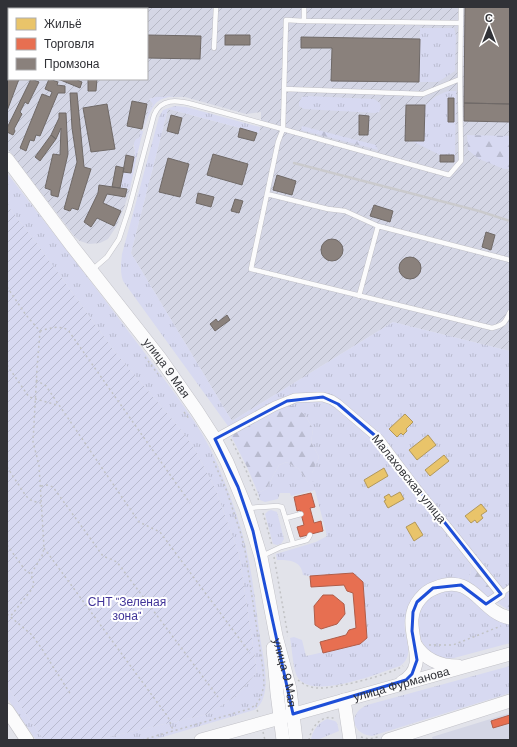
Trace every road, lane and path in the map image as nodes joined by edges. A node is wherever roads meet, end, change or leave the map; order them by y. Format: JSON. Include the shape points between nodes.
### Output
{"nodes":[{"id":1,"x":216,"y":7,"type":"edge"},
{"id":2,"x":304,"y":7,"type":"edge"},
{"id":3,"x":461,"y":7,"type":"edge"},
{"id":4,"x":304,"y":21,"type":"junction"},
{"id":5,"x":460,"y":23,"type":"junction"},
{"id":6,"x":214,"y":48,"type":"dead end"},
{"id":7,"x":460,"y":79,"type":"junction"},
{"id":8,"x":284,"y":89,"type":"junction"},
{"id":9,"x":283,"y":129,"type":"junction"},
{"id":10,"x":7,"y":159,"type":"edge"},
{"id":11,"x":268,"y":194,"type":"junction"},
{"id":12,"x":378,"y":226,"type":"junction"},
{"id":13,"x":510,"y":260,"type":"edge"},
{"id":14,"x":92,"y":270,"type":"junction"},
{"id":15,"x":7,"y":287,"type":"edge"},
{"id":16,"x":359,"y":296,"type":"junction"},
{"id":17,"x":510,"y":312,"type":"edge"},
{"id":18,"x":40,"y":331,"type":"junction"},
{"id":19,"x":144,"y":356,"type":"dead end"},
{"id":20,"x":7,"y":365,"type":"edge"},
{"id":21,"x":161,"y":379,"type":"dead end"},
{"id":22,"x":36,"y":380,"type":"junction"},
{"id":23,"x":35,"y":399,"type":"junction"},
{"id":24,"x":58,"y":405,"type":"junction"},
{"id":25,"x":182,"y":408,"type":"dead end"},
{"id":26,"x":190,"y":421,"type":"dead end"},
{"id":27,"x":227,"y":432,"type":"junction"},
{"id":28,"x":215,"y":439,"type":"junction"},
{"id":29,"x":213,"y":460,"type":"dead end"},
{"id":30,"x":7,"y":467,"type":"edge"},
{"id":31,"x":41,"y":486,"type":"junction"},
{"id":32,"x":41,"y":503,"type":"junction"},
{"id":33,"x":190,"y":503,"type":"dead end"},
{"id":34,"x":261,"y":507,"type":"junction"},
{"id":35,"x":246,"y":508,"type":"junction"},
{"id":36,"x":302,"y":514,"type":"dead end"},
{"id":37,"x":286,"y":518,"type":"junction"},
{"id":38,"x":310,"y":535,"type":"dead end"},
{"id":39,"x":293,"y":543,"type":"junction"},
{"id":40,"x":7,"y":545,"type":"edge"},
{"id":41,"x":44,"y":548,"type":"junction"},
{"id":42,"x":273,"y":550,"type":"junction"},
{"id":43,"x":261,"y":557,"type":"junction"},
{"id":44,"x":31,"y":574,"type":"junction"},
{"id":45,"x":510,"y":587,"type":"edge"},
{"id":46,"x":501,"y":594,"type":"junction"},
{"id":47,"x":486,"y":604,"type":"junction"},
{"id":48,"x":270,"y":607,"type":"junction"},
{"id":49,"x":7,"y":614,"type":"edge"},
{"id":50,"x":10,"y":617,"type":"junction"},
{"id":51,"x":506,"y":622,"type":"edge"},
{"id":52,"x":288,"y":639,"type":"dead end"},
{"id":53,"x":415,"y":644,"type":"junction"},
{"id":54,"x":250,"y":653,"type":"dead end"},
{"id":55,"x":510,"y":654,"type":"edge"},
{"id":56,"x":405,"y":665,"type":"dead end"},
{"id":57,"x":469,"y":665,"type":"junction"},
{"id":58,"x":297,"y":679,"type":"dead end"},
{"id":59,"x":398,"y":684,"type":"junction"},
{"id":60,"x":71,"y":695,"type":"dead end"},
{"id":61,"x":218,"y":697,"type":"dead end"},
{"id":62,"x":344,"y":700,"type":"junction"},
{"id":63,"x":510,"y":701,"type":"edge"},
{"id":64,"x":7,"y":710,"type":"edge"},
{"id":65,"x":293,"y":714,"type":"junction"},
{"id":66,"x":280,"y":717,"type":"junction"},
{"id":67,"x":338,"y":722,"type":"dead end"},
{"id":68,"x":174,"y":731,"type":"junction"},
{"id":69,"x":354,"y":738,"type":"edge"},
{"id":70,"x":385,"y":738,"type":"edge"},
{"id":71,"x":28,"y":740,"type":"edge"},
{"id":72,"x":142,"y":740,"type":"edge"},
{"id":73,"x":201,"y":740,"type":"edge"},
{"id":74,"x":284,"y":740,"type":"edge"},
{"id":75,"x":296,"y":740,"type":"edge"},
{"id":76,"x":309,"y":740,"type":"edge"}],
"edges":[{"from":1,"to":6,"type":"lane"},
{"from":2,"to":4,"type":"lane"},
{"from":3,"to":5,"type":"lane"},
{"from":4,"to":5,"type":"lane"},
{"from":4,"to":8,"type":"lane","via":[[286,20]]},
{"from":5,"to":7,"type":"lane"},
{"from":7,"to":8,"type":"lane","via":[[423,94]]},
{"from":7,"to":9,"type":"lane","via":[[461,161],[449,175]]},
{"from":8,"to":9,"type":"lane"},
{"from":9,"to":11,"type":"lane"},
{"from":9,"to":14,"type":"lane","via":[[182,102],[169,101],[161,105],[154,115],[119,239],[106,257]]},
{"from":10,"to":14,"type":"main road","name":"улица 9 Мая"},
{"from":11,"to":12,"type":"lane","via":[[345,211]]},
{"from":11,"to":16,"type":"lane","via":[[251,269]]},
{"from":12,"to":13,"type":"lane"},
{"from":12,"to":16,"type":"lane"},
{"from":14,"to":28,"type":"main road","name":"улица 9 Мая","via":[[183,389]]},
{"from":15,"to":18,"type":"path"},
{"from":16,"to":17,"type":"lane","via":[[492,328],[506,322]]},
{"from":18,"to":22,"type":"path"},
{"from":18,"to":33,"type":"path","via":[[58,327],[68,330]]},
{"from":19,"to":21,"type":"path"},
{"from":20,"to":23,"type":"path","via":[[29,398]]},
{"from":22,"to":23,"type":"path"},
{"from":22,"to":24,"type":"path","via":[[46,386]]},
{"from":23,"to":24,"type":"path"},
{"from":23,"to":31,"type":"path","via":[[33,442]]},
{"from":24,"to":54,"type":"path","via":[[139,522],[160,532]]},
{"from":25,"to":26,"type":"path"},
{"from":27,"to":28,"type":"street","name":"Малаховская улица"},
{"from":27,"to":34,"type":"path","via":[[246,468]]},
{"from":27,"to":46,"type":"street","name":"Малаховская улица","via":[[295,398],[323,397],[338,404],[378,439]]},
{"from":28,"to":35,"type":"main road","name":"улица 9 Мая"},
{"from":29,"to":68,"type":"path","via":[[245,550],[264,678],[263,691],[256,706]]},
{"from":30,"to":32,"type":"path","via":[[26,496]]},
{"from":31,"to":32,"type":"path"},
{"from":31,"to":61,"type":"path","via":[[53,487],[103,556],[118,562]]},
{"from":32,"to":41,"type":"path"},
{"from":34,"to":35,"type":"lane"},
{"from":34,"to":37,"type":"lane","via":[[281,506]]},
{"from":34,"to":42,"type":"path"},
{"from":35,"to":43,"type":"main road","name":"улица 9 Мая"},
{"from":36,"to":37,"type":"lane"},
{"from":37,"to":39,"type":"lane"},
{"from":38,"to":39,"type":"lane","via":[[308,539]]},
{"from":39,"to":42,"type":"lane"},
{"from":40,"to":44,"type":"path","via":[[25,570]]},
{"from":41,"to":44,"type":"path"},
{"from":41,"to":68,"type":"path","via":[[168,717]]},
{"from":42,"to":43,"type":"lane"},
{"from":42,"to":52,"type":"path"},
{"from":43,"to":48,"type":"main road","name":"улица 9 Мая"},
{"from":44,"to":50,"type":"path","via":[[34,584],[32,589]]},
{"from":45,"to":46,"type":"lane"},
{"from":46,"to":47,"type":"street"},
{"from":47,"to":51,"type":"main road","via":[[504,617]]},
{"from":47,"to":53,"type":"main road","via":[[461,585],[432,588],[417,602],[413,612],[411,622]]},
{"from":48,"to":65,"type":"main road","name":"улица 9 Мая","via":[[290,689]]},
{"from":48,"to":66,"type":"main road","name":"улица 9 Мая"},
{"from":49,"to":50,"type":"path"},
{"from":50,"to":60,"type":"path","via":[[32,635]]},
{"from":51,"to":53,"type":"path","via":[[452,645]]},
{"from":53,"to":57,"type":"main road","via":[[433,661],[453,666]]},
{"from":53,"to":59,"type":"main road","via":[[416,667],[409,677]]},
{"from":55,"to":57,"type":"main road","name":"улица Фурманова"},
{"from":56,"to":58,"type":"path","via":[[372,677],[324,688],[308,686]]},
{"from":57,"to":59,"type":"main road","name":"улица Фурманова"},
{"from":59,"to":62,"type":"main road","name":"улица Фурманова"},
{"from":62,"to":65,"type":"main road","name":"улица Фурманова"},
{"from":62,"to":69,"type":"main road"},
{"from":63,"to":70,"type":"main road"},
{"from":64,"to":71,"type":"main road"},
{"from":65,"to":66,"type":"main road","name":"улица Фурманова"},
{"from":65,"to":75,"type":"main road","name":"улица 9 Мая"},
{"from":66,"to":73,"type":"main road","name":"улица Фурманова"},
{"from":66,"to":74,"type":"main road","name":"улица 9 Мая"},
{"from":67,"to":76,"type":"path","via":[[331,718],[322,719],[313,728]]},
{"from":68,"to":72,"type":"path"},
{"from":69,"to":70,"type":"path"}]}
